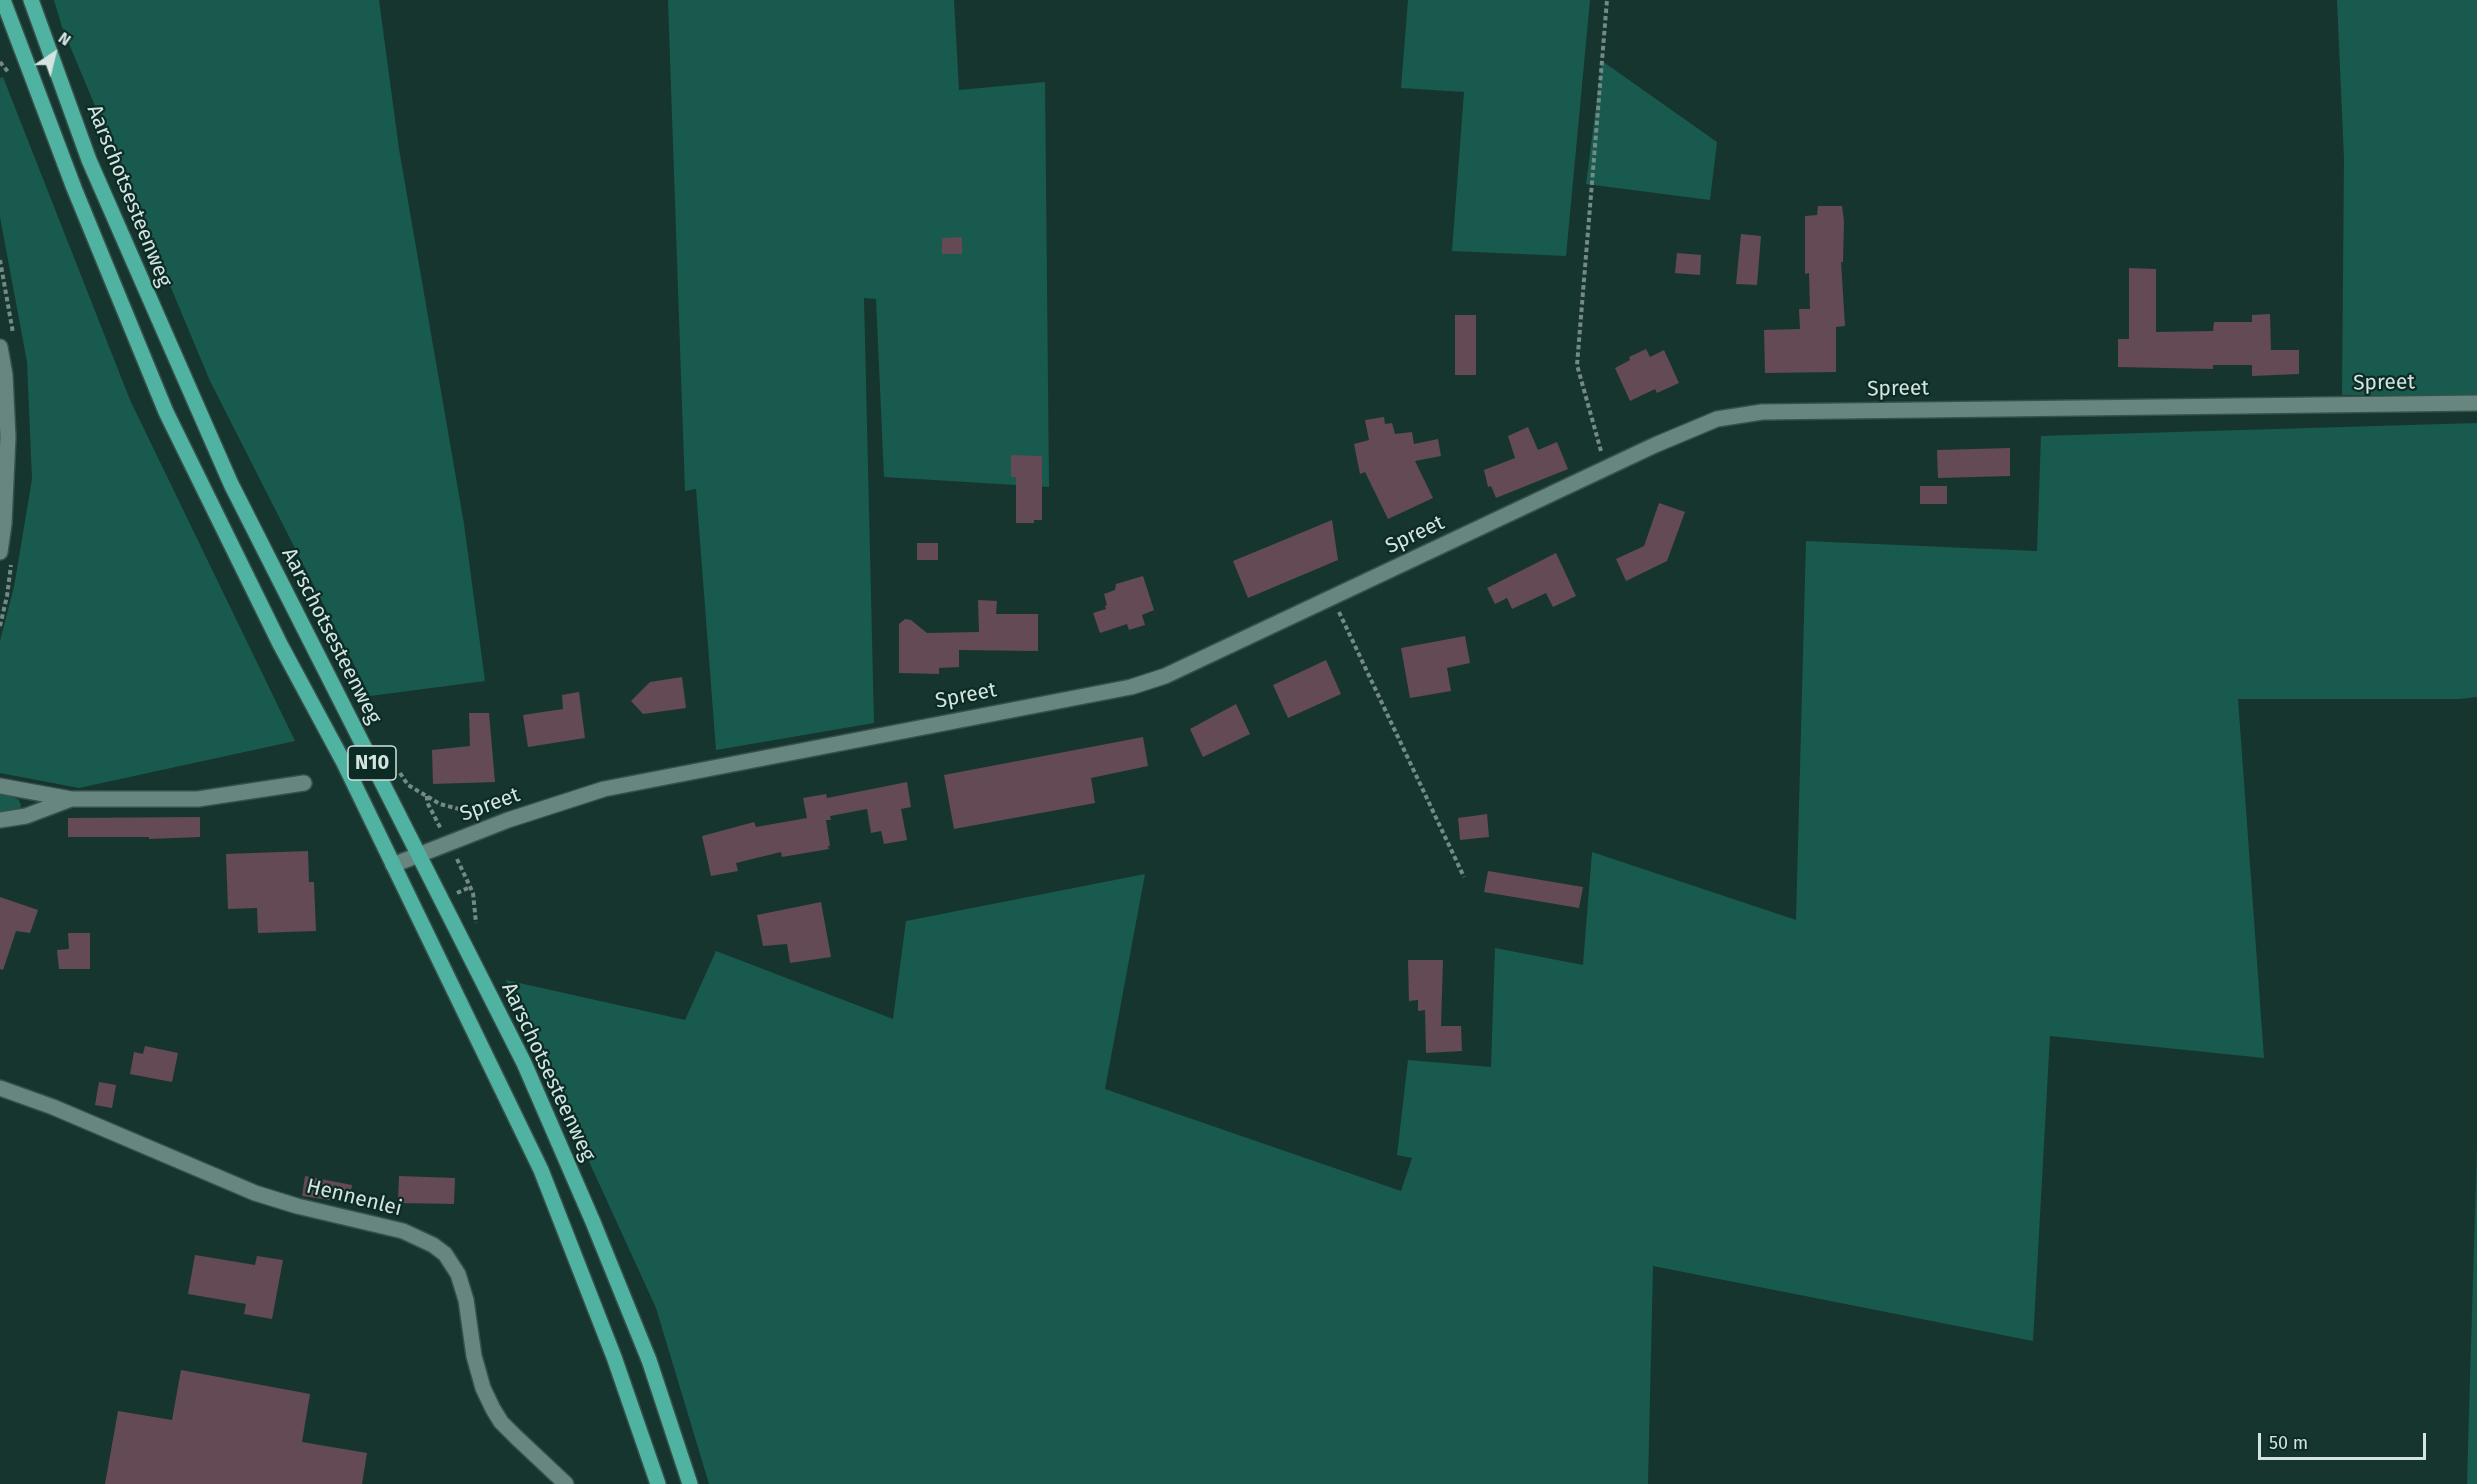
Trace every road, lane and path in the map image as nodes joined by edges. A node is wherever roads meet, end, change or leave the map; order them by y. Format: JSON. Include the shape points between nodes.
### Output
{"nodes":[{"id":1,"x":3,"y":0,"type":"edge"},
{"id":2,"x":31,"y":0,"type":"edge"},
{"id":3,"x":1607,"y":0,"type":"edge"},
{"id":4,"x":0,"y":347,"type":"edge"},
{"id":5,"x":2477,"y":403,"type":"edge"},
{"id":6,"x":1606,"y":468,"type":"junction"},
{"id":7,"x":0,"y":552,"type":"edge"},
{"id":8,"x":1332,"y":598,"type":"junction"},
{"id":9,"x":396,"y":767,"type":"dead end"},
{"id":10,"x":304,"y":783,"type":"dead end"},
{"id":11,"x":0,"y":786,"type":"edge"},
{"id":12,"x":518,"y":795,"type":"dead end"},
{"id":13,"x":71,"y":799,"type":"junction"},
{"id":14,"x":0,"y":820,"type":"edge"},
{"id":15,"x":418,"y":854,"type":"junction"},
{"id":16,"x":393,"y":865,"type":"junction"},
{"id":17,"x":1464,"y":877,"type":"dead end"},
{"id":18,"x":0,"y":1088,"type":"edge"},
{"id":19,"x":566,"y":1484,"type":"edge"},
{"id":20,"x":658,"y":1484,"type":"edge"},
{"id":21,"x":690,"y":1484,"type":"edge"}],
"edges":[{"from":1,"to":16,"type":"main road","number":"N10","via":[[165,411]]},
{"from":2,"to":15,"type":"main road","name":"Aarschotsesteenweg","number":"N10","via":[[89,160],[231,484]]},
{"from":3,"to":6,"type":"path","via":[[1577,365]]},
{"from":4,"to":7,"type":"street","via":[[8,437]]},
{"from":5,"to":6,"type":"street","name":"Spreet","via":[[1762,412],[1717,420]]},
{"from":6,"to":8,"type":"street","name":"Spreet"},
{"from":8,"to":15,"type":"street","name":"Spreet","via":[[1197,663],[1131,687],[604,789]]},
{"from":8,"to":17,"type":"path"},
{"from":9,"to":12,"type":"path","via":[[408,785],[440,804],[463,810]]},
{"from":10,"to":13,"type":"street","via":[[198,800]]},
{"from":11,"to":13,"type":"street"},
{"from":13,"to":14,"type":"street","via":[[26,816]]},
{"from":15,"to":16,"type":"street","name":"Spreet"},
{"from":15,"to":21,"type":"main road","name":"Aarschotsesteenweg","number":"N10","via":[[524,1063],[593,1222],[649,1360]]},
{"from":16,"to":20,"type":"main road","number":"N10","via":[[541,1170],[614,1357]]},
{"from":18,"to":19,"type":"street","name":"Hennenlei","via":[[255,1193],[403,1231],[433,1245],[445,1254],[458,1274],[474,1356],[493,1409],[516,1437]]}]}
